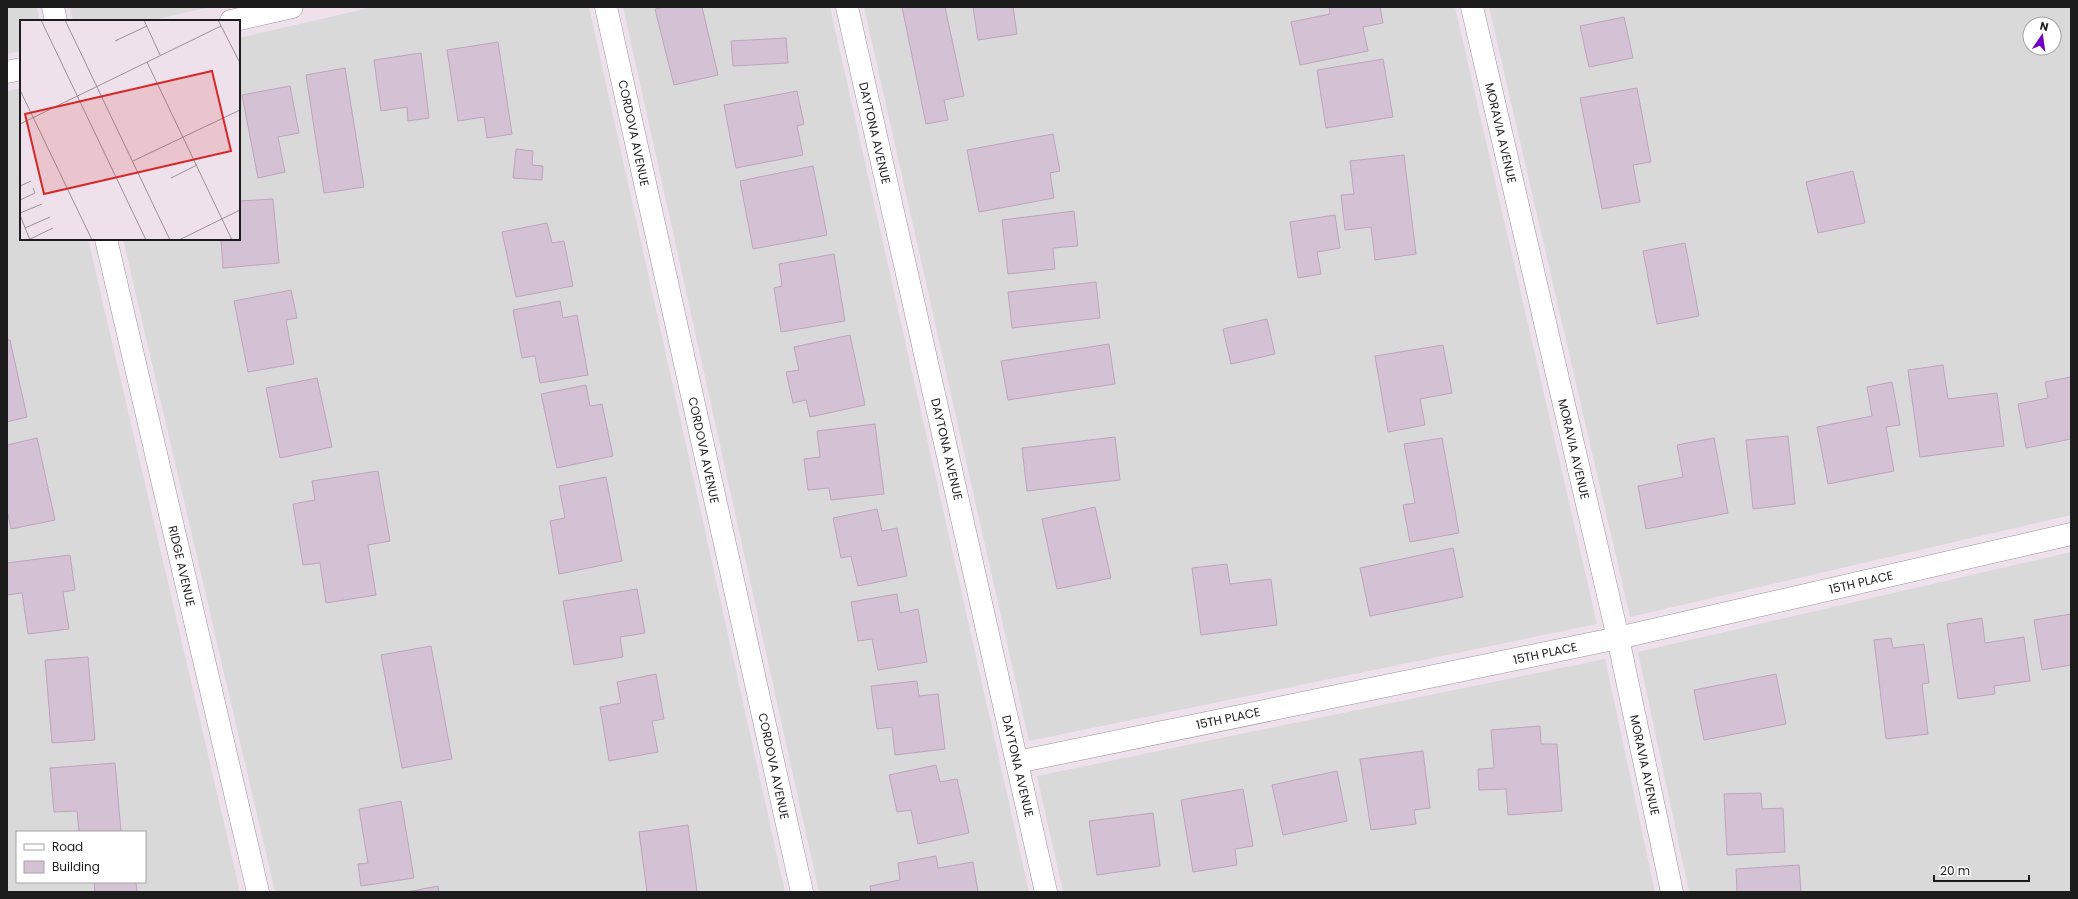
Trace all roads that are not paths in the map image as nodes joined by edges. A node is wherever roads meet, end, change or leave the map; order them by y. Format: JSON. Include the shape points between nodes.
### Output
{"nodes":[{"id":1,"x":53,"y":7,"type":"edge"},
{"id":2,"x":292,"y":7,"type":"edge"},
{"id":3,"x":606,"y":7,"type":"edge"},
{"id":4,"x":847,"y":7,"type":"edge"},
{"id":5,"x":1472,"y":7,"type":"edge"},
{"id":6,"x":56,"y":20,"type":"edge"},
{"id":7,"x":235,"y":20,"type":"edge"},
{"id":8,"x":20,"y":69,"type":"edge"},
{"id":9,"x":7,"y":72,"type":"edge"},
{"id":10,"x":106,"y":240,"type":"edge"},
{"id":11,"x":2071,"y":534,"type":"edge"},
{"id":12,"x":1618,"y":638,"type":"junction"},
{"id":13,"x":1017,"y":762,"type":"junction"},
{"id":14,"x":258,"y":892,"type":"edge"},
{"id":15,"x":802,"y":892,"type":"edge"},
{"id":16,"x":1046,"y":892,"type":"edge"},
{"id":17,"x":1672,"y":892,"type":"edge"}],
"edges":[{"from":1,"to":6,"type":"street"},
{"from":2,"to":7,"type":"street"},
{"from":3,"to":15,"type":"street","name":"CORDOVA AVENUE"},
{"from":4,"to":13,"type":"street","name":"DAYTONA AVENUE"},
{"from":5,"to":12,"type":"street","name":"MORAVIA AVENUE"},
{"from":8,"to":9,"type":"street"},
{"from":10,"to":14,"type":"street","name":"RIDGE AVENUE"},
{"from":11,"to":12,"type":"street","name":"15TH PLACE"},
{"from":12,"to":13,"type":"street","name":"15TH PLACE"},
{"from":12,"to":17,"type":"street","name":"MORAVIA AVENUE"},
{"from":13,"to":16,"type":"street","name":"DAYTONA AVENUE"}]}
